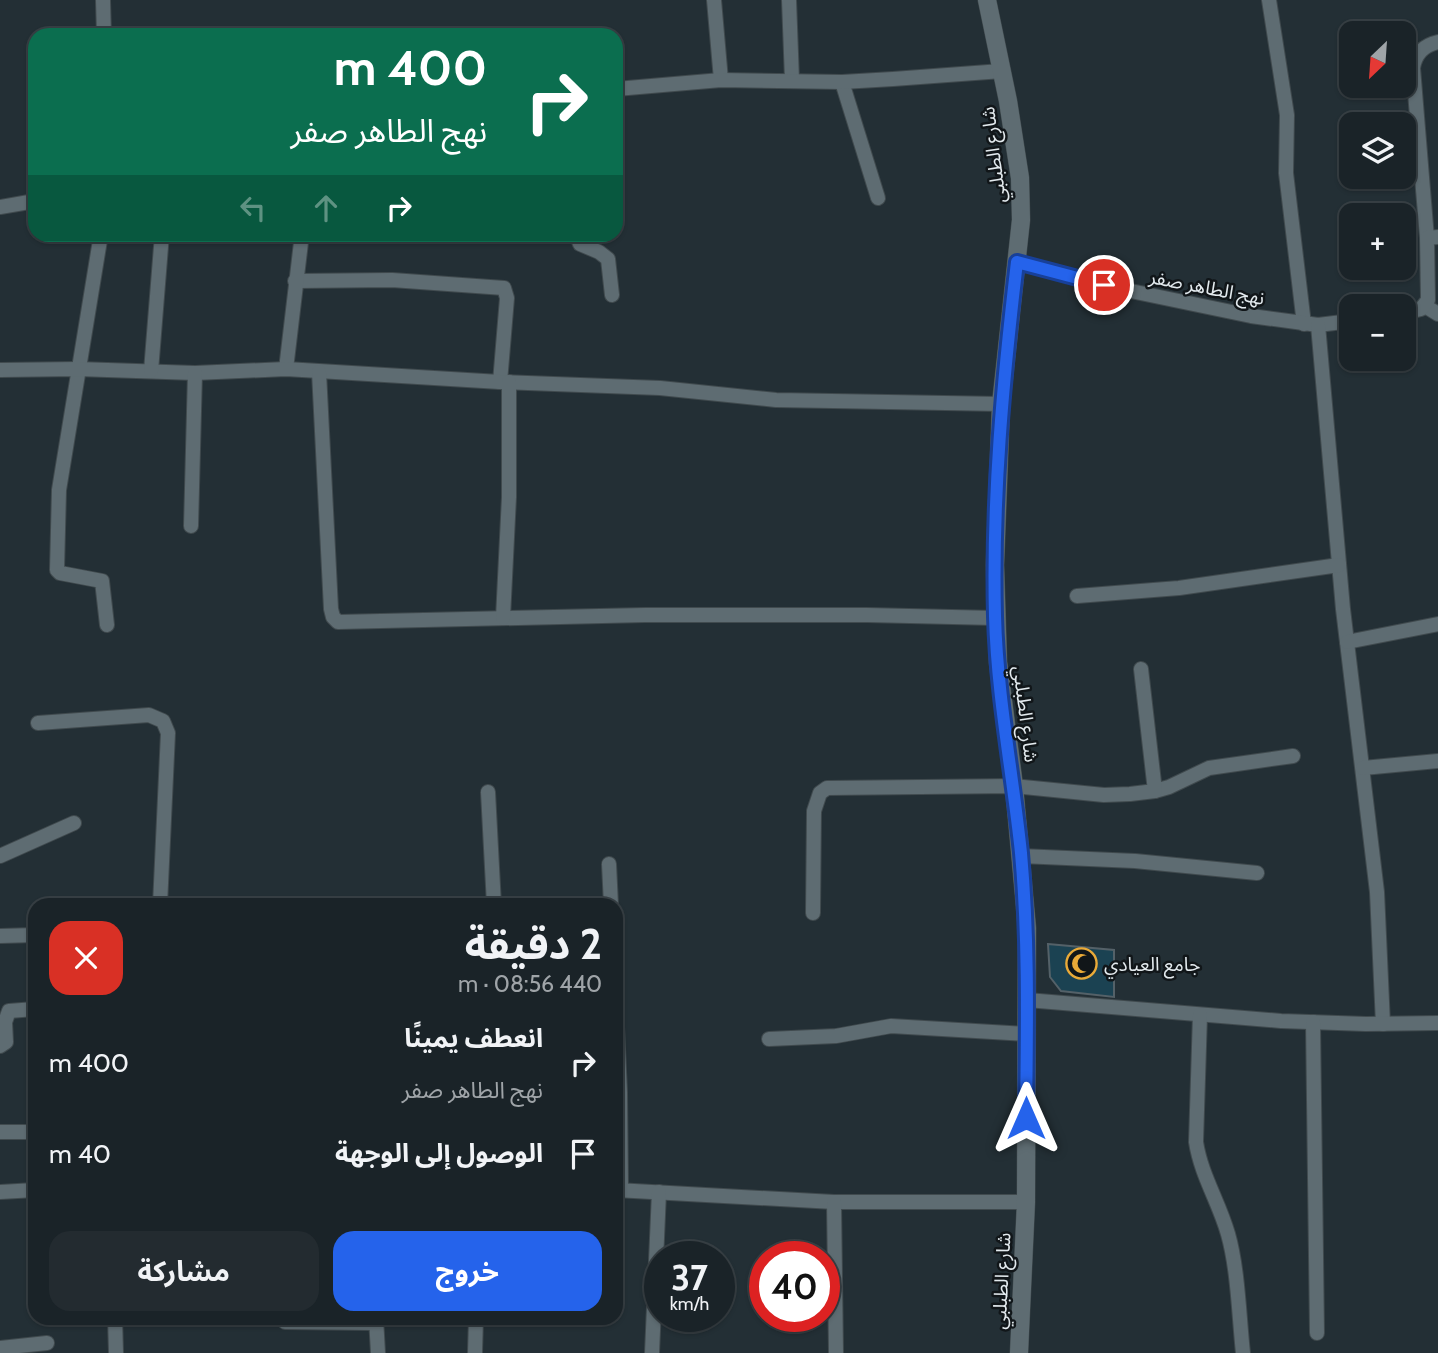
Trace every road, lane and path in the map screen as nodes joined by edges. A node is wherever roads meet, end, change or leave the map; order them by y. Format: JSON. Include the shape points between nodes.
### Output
{"nodes":[{"id":1,"x":103,"y":0,"type":"edge"},
{"id":2,"x":714,"y":0,"type":"edge"},
{"id":3,"x":789,"y":0,"type":"edge"},
{"id":4,"x":986,"y":0,"type":"edge"},
{"id":5,"x":1269,"y":0,"type":"edge"},
{"id":6,"x":104,"y":28,"type":"edge"},
{"id":7,"x":1438,"y":42,"type":"edge"},
{"id":8,"x":1002,"y":71,"type":"junction"},
{"id":9,"x":721,"y":80,"type":"junction"},
{"id":10,"x":792,"y":80,"type":"junction"},
{"id":11,"x":842,"y":82,"type":"junction"},
{"id":12,"x":623,"y":88,"type":"edge"},
{"id":13,"x":878,"y":198,"type":"dead end"},
{"id":14,"x":28,"y":202,"type":"edge"},
{"id":15,"x":0,"y":207,"type":"edge"},
{"id":16,"x":1432,"y":237,"type":"edge"},
{"id":17,"x":100,"y":242,"type":"edge"},
{"id":18,"x":161,"y":242,"type":"edge"},
{"id":19,"x":301,"y":242,"type":"edge"},
{"id":20,"x":579,"y":242,"type":"edge"},
{"id":21,"x":1017,"y":262,"type":"junction"},
{"id":22,"x":295,"y":281,"type":"junction"},
{"id":23,"x":612,"y":295,"type":"dead end"},
{"id":24,"x":1424,"y":306,"type":"junction"},
{"id":25,"x":1416,"y":310,"type":"edge"},
{"id":26,"x":1438,"y":314,"type":"edge"},
{"id":27,"x":1339,"y":322,"type":"edge"},
{"id":28,"x":1311,"y":325,"type":"junction"},
{"id":29,"x":79,"y":369,"type":"junction"},
{"id":30,"x":286,"y":369,"type":"junction"},
{"id":31,"x":0,"y":370,"type":"edge"},
{"id":32,"x":151,"y":371,"type":"junction"},
{"id":33,"x":319,"y":372,"type":"junction"},
{"id":34,"x":195,"y":373,"type":"junction"},
{"id":35,"x":505,"y":382,"type":"junction"},
{"id":36,"x":1001,"y":404,"type":"junction"},
{"id":37,"x":191,"y":526,"type":"dead end"},
{"id":38,"x":1339,"y":565,"type":"junction"},
{"id":39,"x":1077,"y":596,"type":"dead end"},
{"id":40,"x":503,"y":618,"type":"junction"},
{"id":41,"x":995,"y":618,"type":"junction"},
{"id":42,"x":1438,"y":624,"type":"edge"},
{"id":43,"x":107,"y":625,"type":"dead end"},
{"id":44,"x":1347,"y":642,"type":"junction"},
{"id":45,"x":1142,"y":669,"type":"dead end"},
{"id":46,"x":38,"y":723,"type":"dead end"},
{"id":47,"x":1293,"y":756,"type":"dead end"},
{"id":48,"x":1438,"y":761,"type":"edge"},
{"id":49,"x":1363,"y":768,"type":"junction"},
{"id":50,"x":1014,"y":786,"type":"junction"},
{"id":51,"x":1155,"y":791,"type":"junction"},
{"id":52,"x":488,"y":792,"type":"dead end"},
{"id":53,"x":74,"y":823,"type":"dead end"},
{"id":54,"x":0,"y":856,"type":"edge"},
{"id":55,"x":1021,"y":856,"type":"junction"},
{"id":56,"x":609,"y":864,"type":"dead end"},
{"id":57,"x":1257,"y":873,"type":"dead end"},
{"id":58,"x":160,"y":898,"type":"edge"},
{"id":59,"x":494,"y":898,"type":"edge"},
{"id":60,"x":611,"y":898,"type":"edge"},
{"id":61,"x":813,"y":913,"type":"dead end"},
{"id":62,"x":28,"y":934,"type":"edge"},
{"id":63,"x":0,"y":936,"type":"edge"},
{"id":64,"x":1027,"y":1000,"type":"junction"},
{"id":65,"x":28,"y":1010,"type":"edge"},
{"id":66,"x":1200,"y":1015,"type":"junction"},
{"id":67,"x":1313,"y":1022,"type":"junction"},
{"id":68,"x":1438,"y":1023,"type":"edge"},
{"id":69,"x":1383,"y":1024,"type":"junction"},
{"id":70,"x":1027,"y":1034,"type":"junction"},
{"id":71,"x":769,"y":1039,"type":"dead end"},
{"id":72,"x":0,"y":1046,"type":"edge"},
{"id":73,"x":0,"y":1132,"type":"edge"},
{"id":74,"x":28,"y":1132,"type":"edge"},
{"id":75,"x":28,"y":1190,"type":"edge"},
{"id":76,"x":623,"y":1190,"type":"edge"},
{"id":77,"x":0,"y":1192,"type":"edge"},
{"id":78,"x":659,"y":1192,"type":"junction"},
{"id":79,"x":834,"y":1202,"type":"junction"},
{"id":80,"x":1026,"y":1202,"type":"junction"},
{"id":81,"x":115,"y":1325,"type":"edge"},
{"id":82,"x":376,"y":1325,"type":"edge"},
{"id":83,"x":476,"y":1325,"type":"edge"},
{"id":84,"x":1317,"y":1333,"type":"dead end"},
{"id":85,"x":47,"y":1343,"type":"dead end"},
{"id":86,"x":8,"y":1350,"type":"edge"},
{"id":87,"x":116,"y":1353,"type":"edge"},
{"id":88,"x":377,"y":1353,"type":"edge"},
{"id":89,"x":475,"y":1353,"type":"edge"},
{"id":90,"x":652,"y":1353,"type":"edge"},
{"id":91,"x":836,"y":1353,"type":"edge"},
{"id":92,"x":1019,"y":1353,"type":"edge"},
{"id":93,"x":1242,"y":1353,"type":"edge"}],
"edges":[{"from":1,"to":6,"type":"street"},
{"from":2,"to":9,"type":"street"},
{"from":3,"to":10,"type":"street"},
{"from":4,"to":8,"type":"street","name":"شارع الطبلبي"},
{"from":5,"to":28,"type":"street","via":[[1287,115],[1286,173]]},
{"from":7,"to":16,"type":"street","via":[[1419,53],[1413,68]]},
{"from":8,"to":11,"type":"street"},
{"from":8,"to":21,"type":"street","name":"شارع الطبلبي","via":[[1020,178]]},
{"from":9,"to":10,"type":"street"},
{"from":9,"to":12,"type":"street"},
{"from":10,"to":11,"type":"street"},
{"from":11,"to":13,"type":"street"},
{"from":14,"to":15,"type":"street"},
{"from":16,"to":24,"type":"street","via":[[1429,294]]},
{"from":17,"to":29,"type":"street"},
{"from":18,"to":32,"type":"street"},
{"from":19,"to":22,"type":"street"},
{"from":20,"to":23,"type":"street","via":[[608,260]]},
{"from":21,"to":28,"type":"street","name":"نهج الطاهر صفر","via":[[1126,290]]},
{"from":21,"to":36,"type":"street","name":"شارع الطبلبي"},
{"from":22,"to":30,"type":"street"},
{"from":22,"to":35,"type":"street","via":[[392,279],[503,288],[507,298]]},
{"from":24,"to":25,"type":"street"},
{"from":24,"to":26,"type":"street"},
{"from":27,"to":28,"type":"street","name":"نهج الطاهر صفر"},
{"from":28,"to":38,"type":"street"},
{"from":29,"to":31,"type":"street"},
{"from":29,"to":32,"type":"street"},
{"from":29,"to":43,"type":"street","via":[[59,490],[57,570],[102,580]]},
{"from":30,"to":33,"type":"street"},
{"from":30,"to":34,"type":"street"},
{"from":32,"to":34,"type":"street"},
{"from":33,"to":35,"type":"street"},
{"from":33,"to":40,"type":"street","via":[[332,617],[343,624]]},
{"from":34,"to":37,"type":"street"},
{"from":35,"to":36,"type":"street","via":[[660,388],[776,400]]},
{"from":35,"to":40,"type":"street","via":[[509,497]]},
{"from":36,"to":41,"type":"street","name":"شارع الطبلبي"},
{"from":38,"to":39,"type":"street","via":[[1179,588]]},
{"from":38,"to":44,"type":"street"},
{"from":40,"to":41,"type":"street"},
{"from":41,"to":50,"type":"street","name":"شارع الطبلبي"},
{"from":42,"to":44,"type":"street"},
{"from":44,"to":49,"type":"street"},
{"from":45,"to":51,"type":"street"},
{"from":46,"to":58,"type":"street","via":[[149,715],[163,721],[168,733]]},
{"from":47,"to":51,"type":"street","via":[[1209,768]]},
{"from":48,"to":49,"type":"street"},
{"from":49,"to":69,"type":"street","via":[[1377,892]]},
{"from":50,"to":51,"type":"street","via":[[1104,794]]},
{"from":50,"to":55,"type":"street","name":"شارع الطبلبي"},
{"from":50,"to":61,"type":"street","via":[[827,788],[820,793],[814,811]]},
{"from":52,"to":59,"type":"street"},
{"from":53,"to":54,"type":"street"},
{"from":55,"to":57,"type":"street","via":[[1135,860]]},
{"from":55,"to":64,"type":"street","name":"شارع الطبلبي"},
{"from":56,"to":60,"type":"street"},
{"from":62,"to":63,"type":"street"},
{"from":64,"to":66,"type":"street"},
{"from":64,"to":70,"type":"street","name":"شارع الطبلبي"},
{"from":65,"to":72,"type":"street","via":[[9,1011],[6,1042]]},
{"from":66,"to":67,"type":"street"},
{"from":66,"to":93,"type":"street","via":[[1196,1142],[1234,1261]]},
{"from":67,"to":69,"type":"street"},
{"from":67,"to":84,"type":"street"},
{"from":68,"to":69,"type":"street"},
{"from":70,"to":71,"type":"street","via":[[891,1026],[836,1036]]},
{"from":70,"to":80,"type":"street","name":"شارع الطبلبي"},
{"from":73,"to":74,"type":"street"},
{"from":75,"to":77,"type":"street"},
{"from":76,"to":78,"type":"street"},
{"from":78,"to":79,"type":"street"},
{"from":78,"to":90,"type":"street"},
{"from":79,"to":80,"type":"street"},
{"from":79,"to":91,"type":"street"},
{"from":80,"to":92,"type":"street","name":"شارع الطبلبي"},
{"from":81,"to":87,"type":"street"},
{"from":82,"to":88,"type":"street"},
{"from":83,"to":89,"type":"street"},
{"from":85,"to":86,"type":"street"}]}
